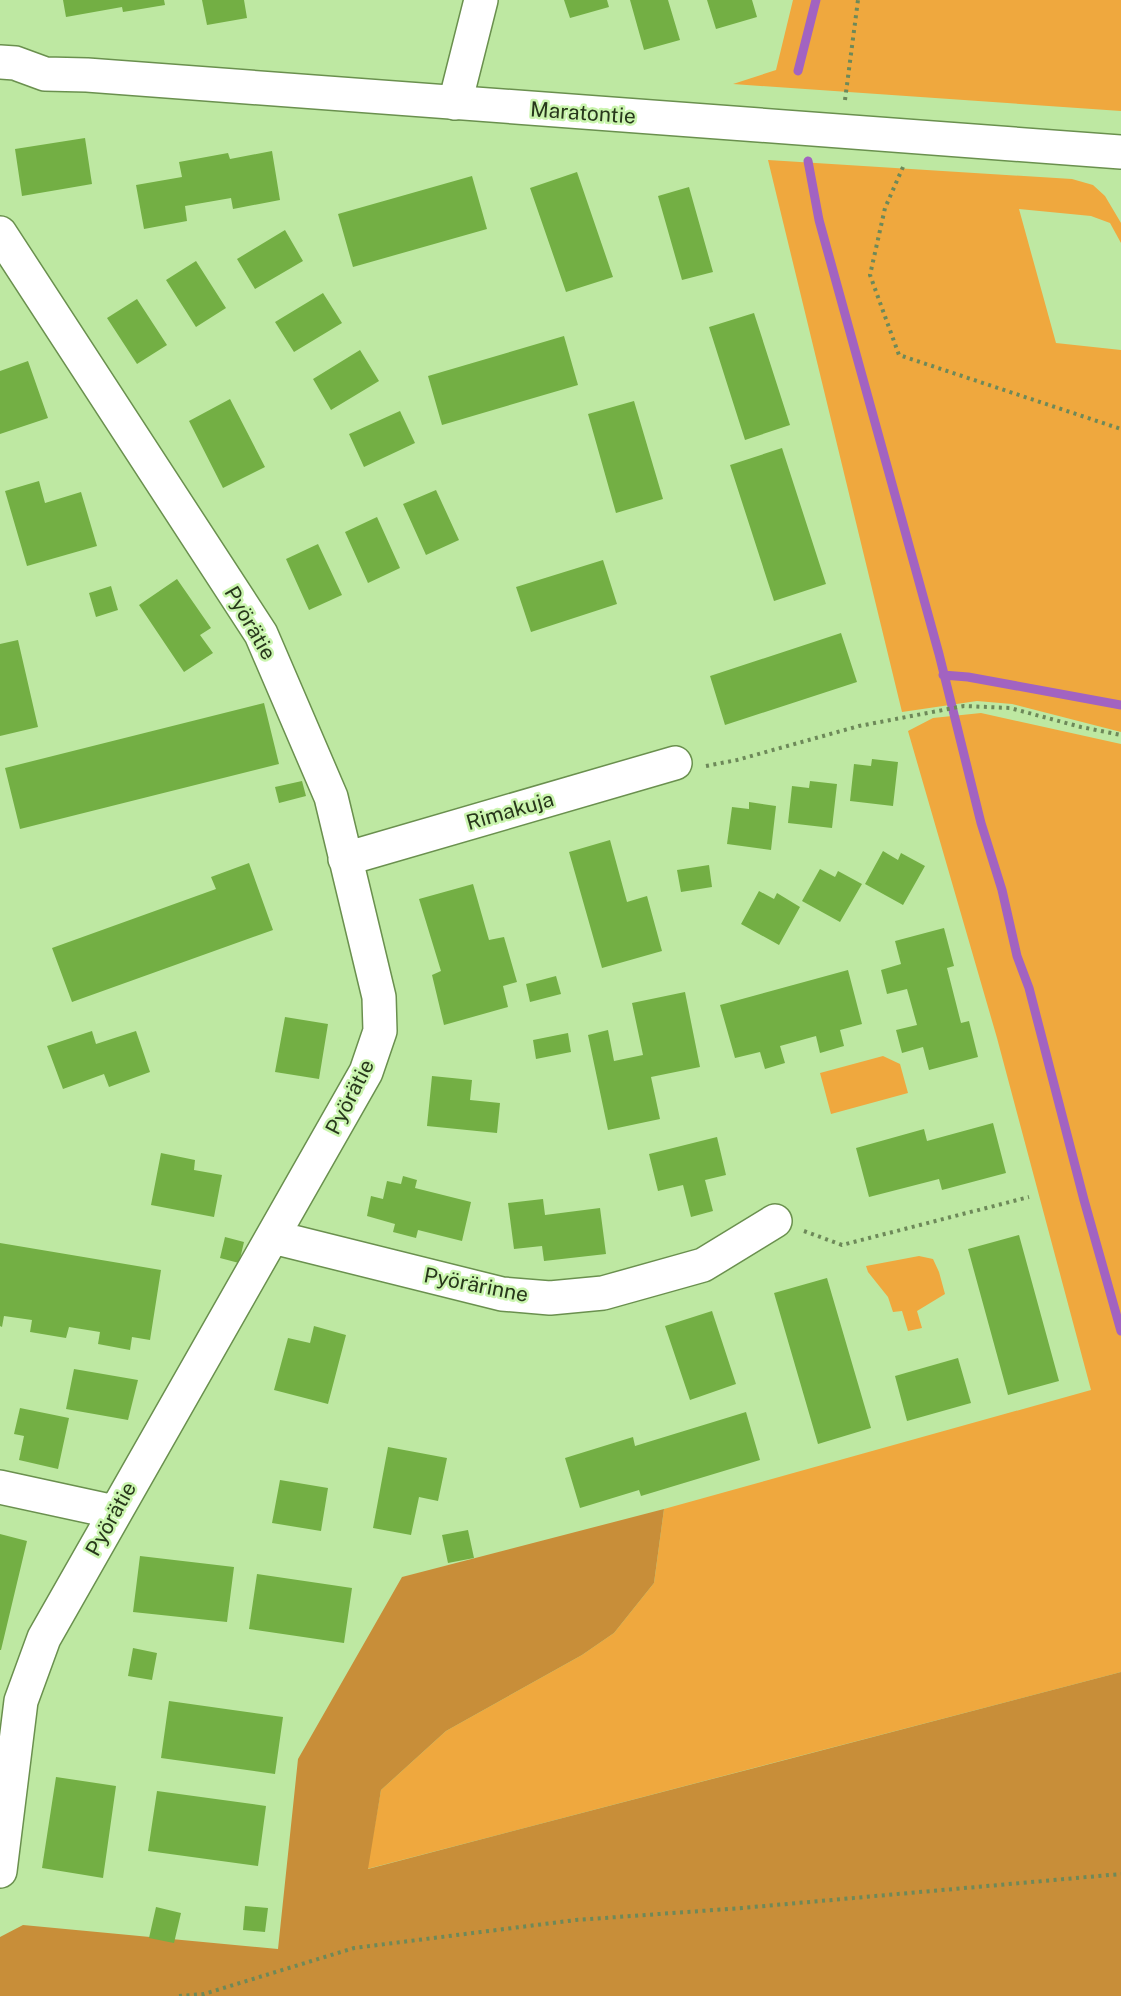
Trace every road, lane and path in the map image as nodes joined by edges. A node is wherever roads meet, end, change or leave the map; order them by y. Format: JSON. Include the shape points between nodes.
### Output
{"nodes":[{"id":1,"x":481,"y":0,"type":"edge"},
{"id":2,"x":858,"y":0,"type":"edge"},
{"id":3,"x":0,"y":62,"type":"edge"},
{"id":4,"x":45,"y":74,"type":"junction"},
{"id":5,"x":0,"y":85,"type":"edge"},
{"id":6,"x":455,"y":103,"type":"junction"},
{"id":7,"x":844,"y":103,"type":"dead end"},
{"id":8,"x":1121,"y":152,"type":"edge"},
{"id":9,"x":906,"y":158,"type":"dead end"},
{"id":10,"x":0,"y":233,"type":"edge"},
{"id":11,"x":1121,"y":429,"type":"edge"},
{"id":12,"x":1121,"y":735,"type":"edge"},
{"id":13,"x":675,"y":763,"type":"joint"},
{"id":14,"x":345,"y":859,"type":"junction"},
{"id":15,"x":1029,"y":1197,"type":"dead end"},
{"id":16,"x":775,"y":1221,"type":"joint"},
{"id":17,"x":273,"y":1237,"type":"junction"},
{"id":18,"x":0,"y":1487,"type":"edge"},
{"id":19,"x":115,"y":1512,"type":"junction"},
{"id":20,"x":0,"y":1870,"type":"edge"},
{"id":21,"x":1121,"y":1874,"type":"edge"},
{"id":22,"x":179,"y":1996,"type":"edge"}],
"edges":[{"from":1,"to":6,"type":"street"},
{"from":2,"to":7,"type":"path"},
{"from":3,"to":4,"type":"street","name":"Maratontie"},
{"from":4,"to":5,"type":"street","name":"Maratontie","via":[[14,85]]},
{"from":4,"to":6,"type":"street","name":"Maratontie"},
{"from":6,"to":8,"type":"street","name":"Maratontie"},
{"from":9,"to":11,"type":"path","via":[[885,208],[870,275],[899,355]]},
{"from":10,"to":14,"type":"street","name":"Pyörätie","via":[[261,634],[331,797]]},
{"from":12,"to":13,"type":"path","via":[[1011,708],[964,706],[859,726],[737,760],[706,766]]},
{"from":13,"to":14,"type":"street","name":"Rimakuja"},
{"from":14,"to":17,"type":"street","name":"Pyörätie","via":[[379,997],[380,1031],[366,1072]]},
{"from":15,"to":16,"type":"path","via":[[842,1245]]},
{"from":16,"to":17,"type":"street","name":"Pyörärinne","via":[[703,1265],[603,1293],[550,1298],[502,1294]]},
{"from":17,"to":19,"type":"street","name":"Pyörätie"},
{"from":18,"to":19,"type":"street"},
{"from":19,"to":20,"type":"street","name":"Pyörätie","via":[[44,1638],[21,1701]]},
{"from":21,"to":22,"type":"path","via":[[576,1920],[354,1948],[204,1994]]}]}
